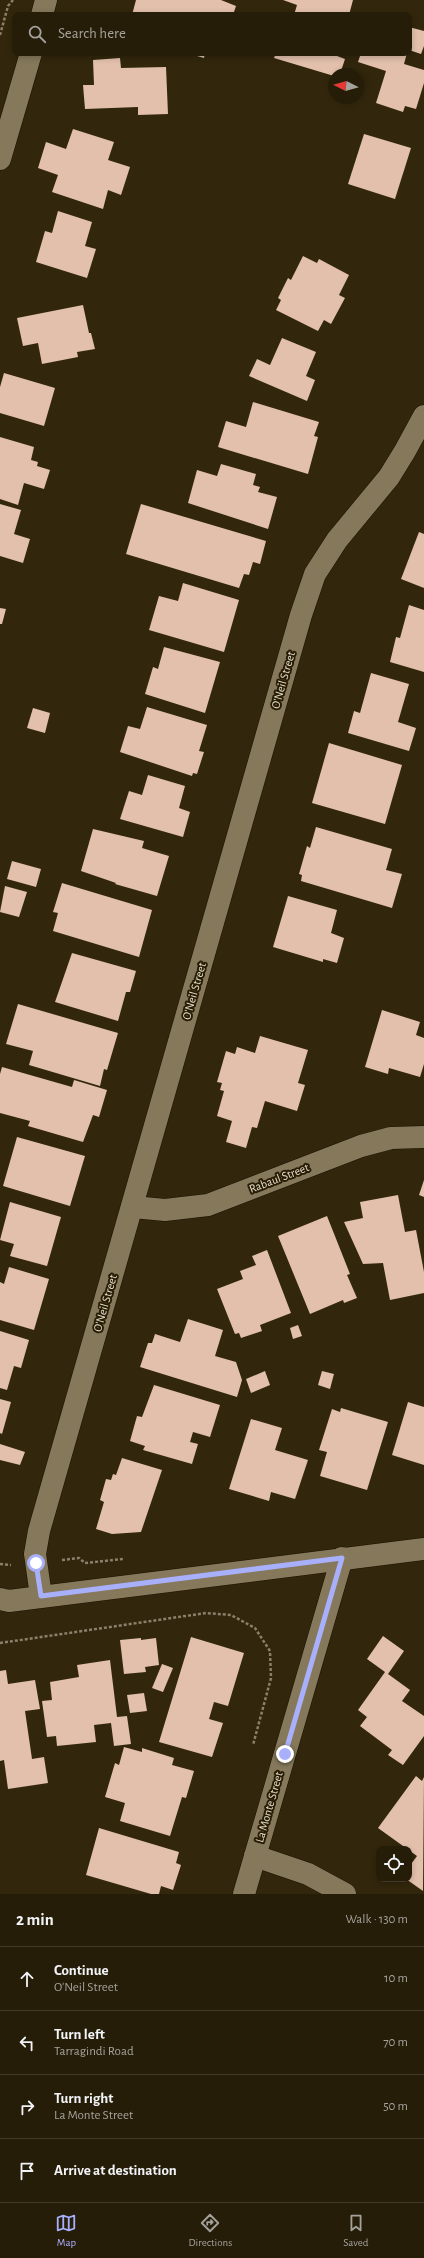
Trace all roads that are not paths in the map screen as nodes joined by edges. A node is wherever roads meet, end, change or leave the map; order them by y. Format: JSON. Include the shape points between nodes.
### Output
{"nodes":[{"id":1,"x":46,"y":0,"type":"edge"},
{"id":2,"x":43,"y":12,"type":"edge"},
{"id":3,"x":30,"y":56,"type":"edge"},
{"id":4,"x":0,"y":160,"type":"edge"},
{"id":5,"x":424,"y":416,"type":"edge"},
{"id":6,"x":424,"y":1137,"type":"edge"},
{"id":7,"x":133,"y":1207,"type":"junction"},
{"id":8,"x":424,"y":1549,"type":"edge"},
{"id":9,"x":342,"y":1558,"type":"junction"},
{"id":10,"x":41,"y":1596,"type":"junction"},
{"id":11,"x":3,"y":1602,"type":"edge"},
{"id":12,"x":255,"y":1856,"type":"junction"},
{"id":13,"x":244,"y":1894,"type":"edge"},
{"id":14,"x":345,"y":1894,"type":"edge"}],
"edges":[{"from":1,"to":2,"type":"street"},
{"from":3,"to":4,"type":"street"},
{"from":5,"to":7,"type":"street","name":"O'Neil Street","via":[[389,477],[336,540],[315,574],[301,615]]},
{"from":6,"to":7,"type":"street","name":"Rabaul Street","via":[[391,1138],[361,1146],[208,1205],[165,1210]]},
{"from":7,"to":10,"type":"street","name":"O'Neil Street","via":[[39,1531],[35,1554]]},
{"from":8,"to":9,"type":"street"},
{"from":9,"to":10,"type":"street"},
{"from":9,"to":12,"type":"street","name":"La Monte Street"},
{"from":10,"to":11,"type":"street"},
{"from":12,"to":13,"type":"street","name":"La Monte Street"},
{"from":12,"to":14,"type":"street","via":[[308,1874]]}]}
